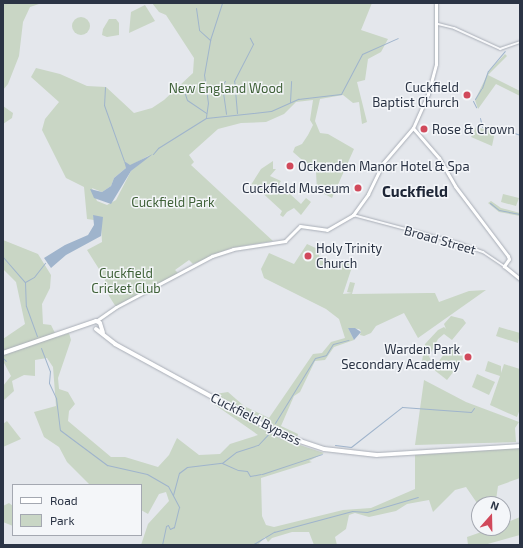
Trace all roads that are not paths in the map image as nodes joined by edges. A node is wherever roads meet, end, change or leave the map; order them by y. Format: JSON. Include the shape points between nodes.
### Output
{"nodes":[{"id":1,"x":436,"y":3,"type":"edge"},
{"id":2,"x":438,"y":24,"type":"junction"},
{"id":3,"x":520,"y":42,"type":"edge"},
{"id":4,"x":413,"y":128,"type":"junction"},
{"id":5,"x":352,"y":215,"type":"junction"},
{"id":6,"x":504,"y":266,"type":"junction"},
{"id":7,"x":520,"y":280,"type":"edge"},
{"id":8,"x":97,"y":325,"type":"junction"},
{"id":9,"x":3,"y":353,"type":"edge"},
{"id":10,"x":520,"y":446,"type":"edge"}],
"edges":[{"from":1,"to":2,"type":"main road"},
{"from":2,"to":3,"type":"street","via":[[454,28],[500,49]]},
{"from":2,"to":4,"type":"main road","via":[[435,70]]},
{"from":4,"to":5,"type":"main road","via":[[383,163],[368,194]]},
{"from":4,"to":6,"type":"main road","via":[[440,158],[455,186],[508,257]]},
{"from":5,"to":6,"type":"street","name":"Broad Street","via":[[458,243],[483,252]]},
{"from":5,"to":8,"type":"main road","via":[[327,230],[300,226],[285,241],[224,252],[198,263],[104,315]]},
{"from":6,"to":7,"type":"main road","name":"Broad Street"},
{"from":8,"to":9,"type":"highway","via":[[85,325]]},
{"from":8,"to":10,"type":"highway","name":"Cuckfield Bypass","via":[[103,334],[116,344],[282,435],[324,449],[377,455]]}]}
